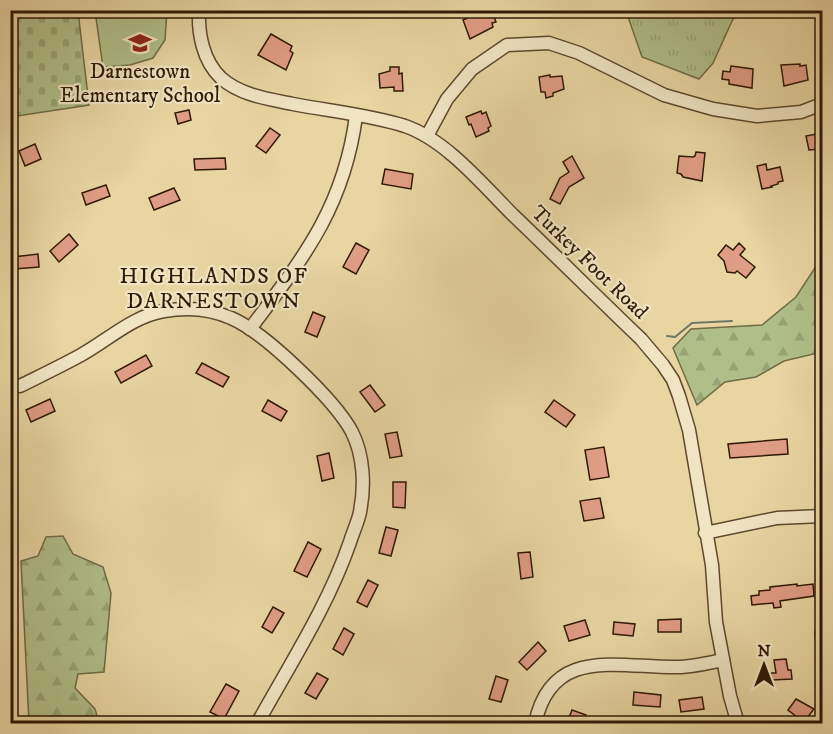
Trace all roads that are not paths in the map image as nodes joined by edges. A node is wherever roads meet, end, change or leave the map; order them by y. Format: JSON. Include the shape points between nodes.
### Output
{"nodes":[{"id":1,"x":199,"y":10,"type":"edge"},
{"id":2,"x":822,"y":104,"type":"edge"},
{"id":3,"x":356,"y":116,"type":"junction"},
{"id":4,"x":427,"y":136,"type":"junction"},
{"id":5,"x":250,"y":329,"type":"junction"},
{"id":6,"x":20,"y":386,"type":"dead end"},
{"id":7,"x":822,"y":516,"type":"edge"},
{"id":8,"x":705,"y":533,"type":"junction"},
{"id":9,"x":723,"y":660,"type":"junction"},
{"id":10,"x":257,"y":723,"type":"edge"},
{"id":11,"x":535,"y":723,"type":"edge"},
{"id":12,"x":738,"y":723,"type":"edge"}],
"edges":[{"from":1,"to":3,"type":"street","name":"Turkey Foot Road","via":[[205,54],[222,79],[242,92]]},
{"from":2,"to":4,"type":"street","via":[[801,112],[757,116],[713,109],[664,95],[579,53],[549,44],[507,45],[472,69],[447,99]]},
{"from":3,"to":4,"type":"street","name":"Turkey Foot Road","via":[[404,126]]},
{"from":3,"to":5,"type":"street","via":[[348,160],[325,221]]},
{"from":4,"to":8,"type":"street","name":"Turkey Foot Road","via":[[467,170],[663,365],[679,396],[688,430]]},
{"from":5,"to":6,"type":"street","via":[[208,310],[163,311],[132,323],[82,355]]},
{"from":5,"to":10,"type":"street","via":[[293,365],[341,414],[352,434],[363,476],[360,512],[340,571]]},
{"from":7,"to":8,"type":"street","via":[[777,518]]},
{"from":8,"to":9,"type":"street","name":"Turkey Foot Road"},
{"from":9,"to":11,"type":"street","via":[[679,667],[594,664],[572,671],[547,692]]},
{"from":9,"to":12,"type":"street","name":"Turkey Foot Road"}]}
